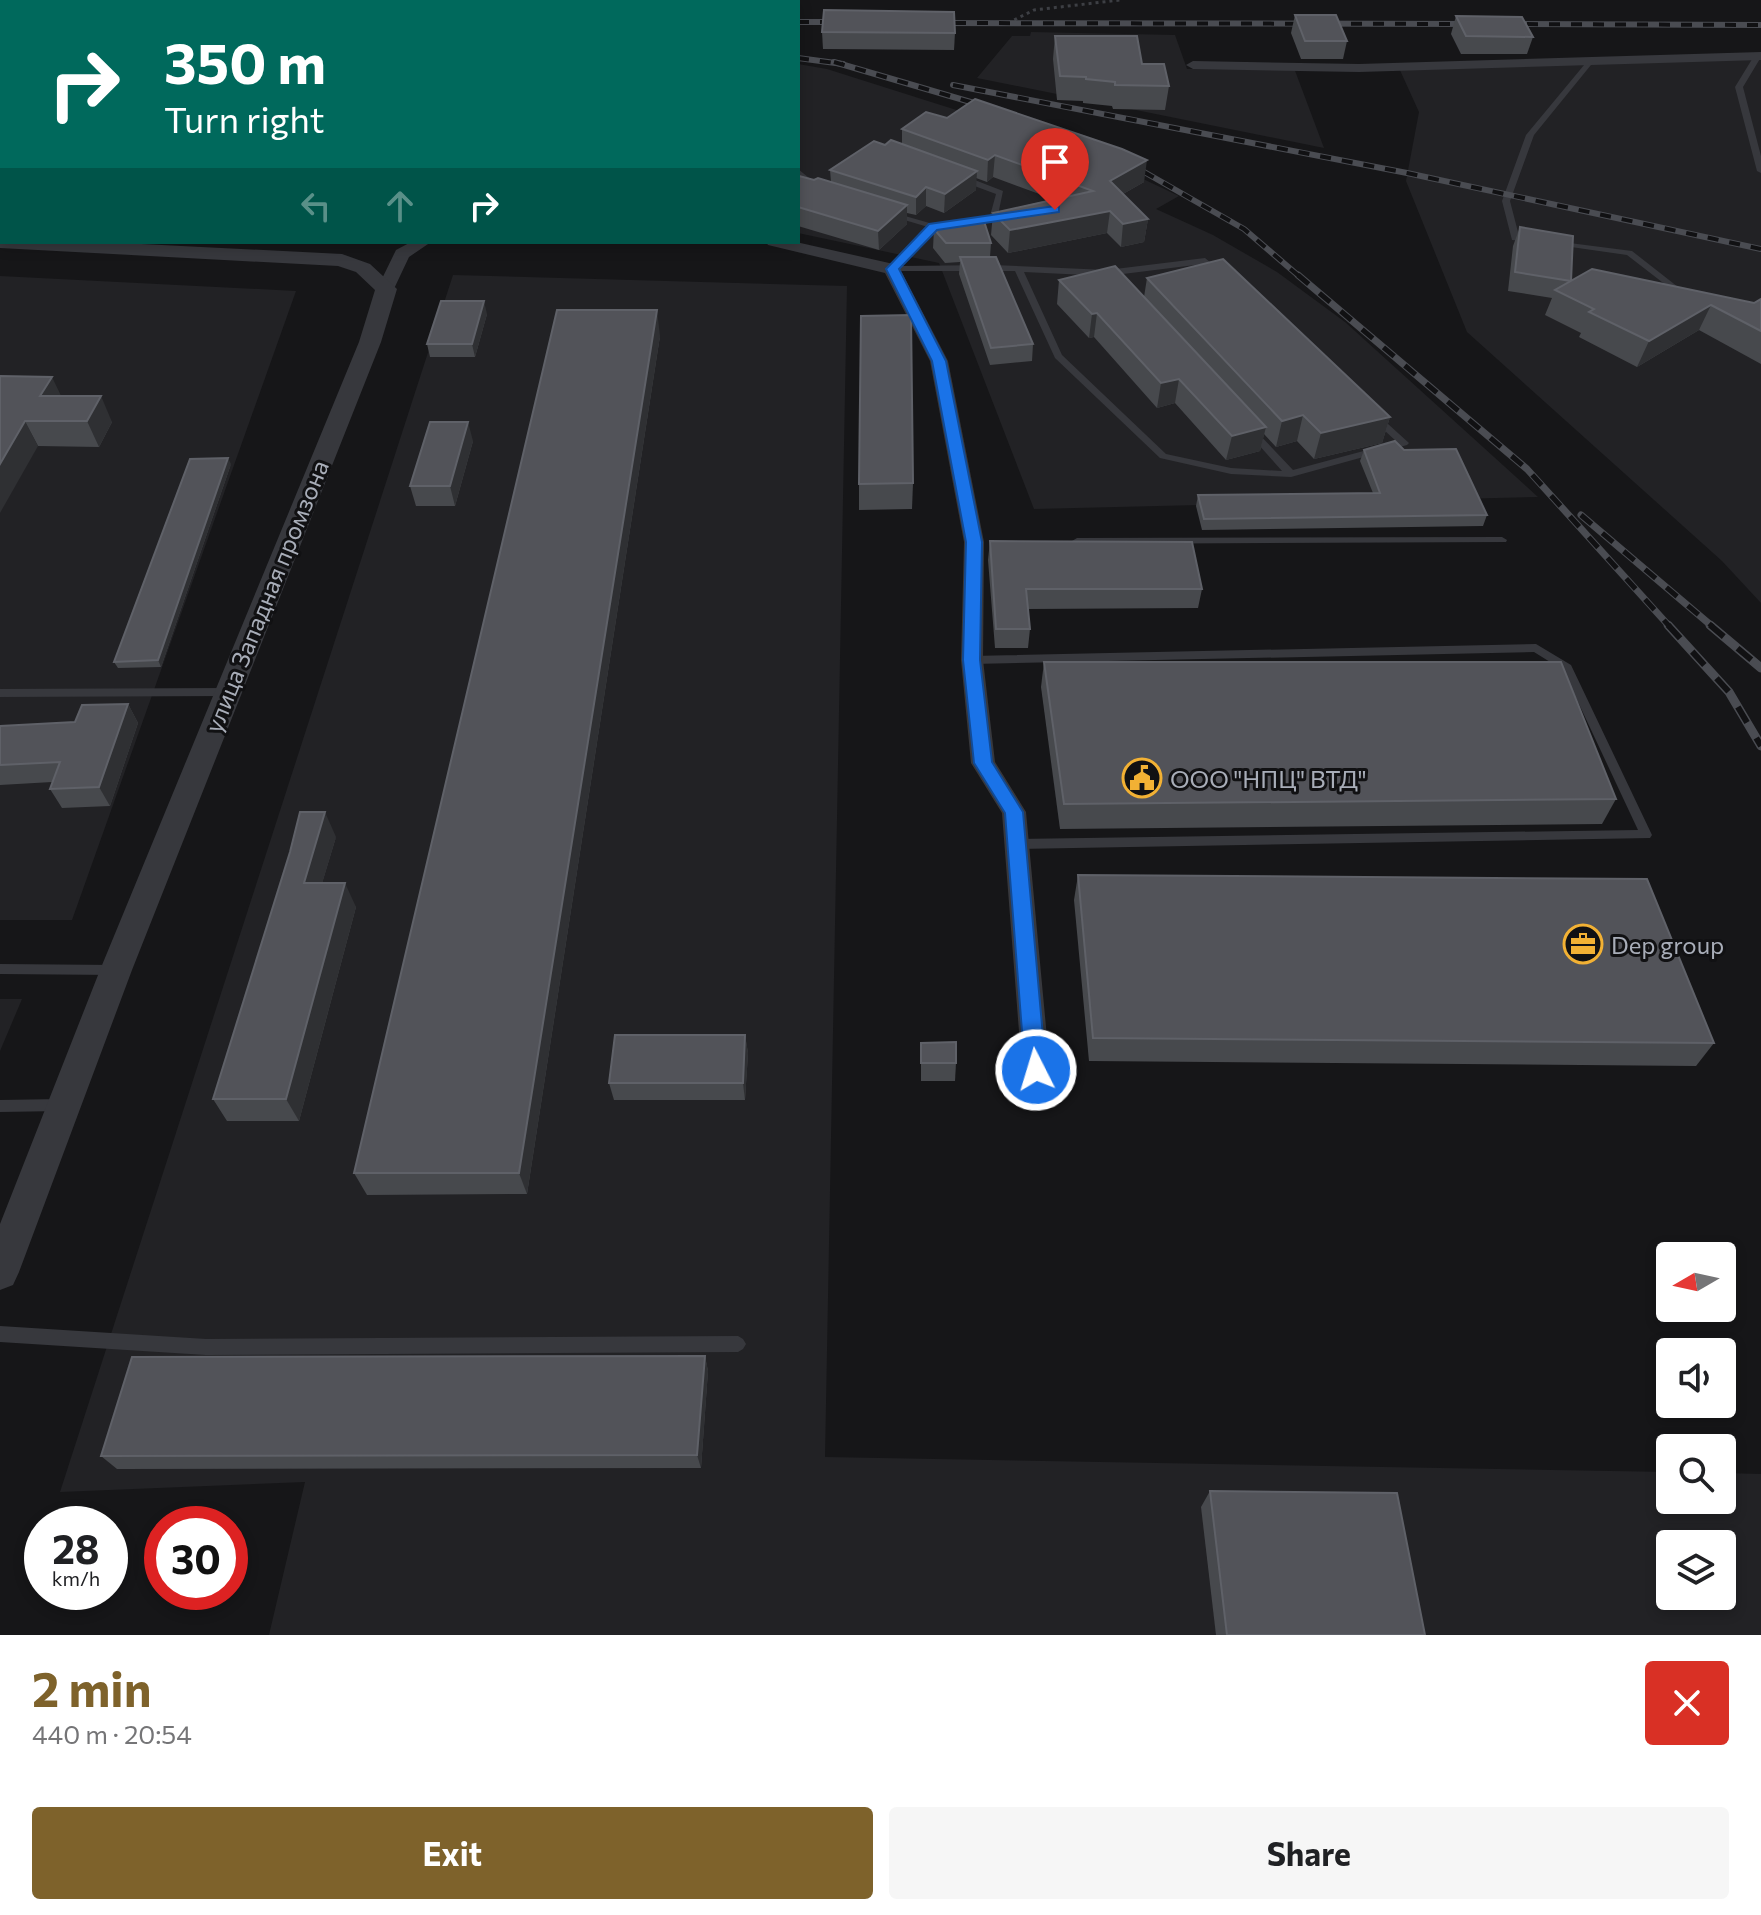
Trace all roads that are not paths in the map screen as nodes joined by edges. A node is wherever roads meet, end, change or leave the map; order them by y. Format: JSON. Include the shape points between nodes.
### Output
{"nodes":[{"id":1,"x":1760,"y":56,"type":"edge"},
{"id":2,"x":1591,"y":60,"type":"junction"},
{"id":3,"x":1193,"y":65,"type":"dead end"},
{"id":4,"x":1761,"y":171,"type":"edge"},
{"id":5,"x":800,"y":173,"type":"edge"},
{"id":6,"x":955,"y":176,"type":"edge"},
{"id":7,"x":820,"y":191,"type":"edge"},
{"id":8,"x":891,"y":213,"type":"edge"},
{"id":9,"x":1024,"y":214,"type":"edge"},
{"id":10,"x":993,"y":218,"type":"junction"},
{"id":11,"x":933,"y":226,"type":"junction"},
{"id":12,"x":62,"y":244,"type":"edge"},
{"id":13,"x":783,"y":244,"type":"edge"},
{"id":14,"x":185,"y":248,"type":"edge"},
{"id":15,"x":404,"y":248,"type":"edge"},
{"id":16,"x":892,"y":269,"type":"junction"},
{"id":17,"x":1018,"y":269,"type":"junction"},
{"id":18,"x":1107,"y":273,"type":"junction"},
{"id":19,"x":1229,"y":283,"type":"edge"},
{"id":20,"x":1118,"y":284,"type":"edge"},
{"id":21,"x":1674,"y":287,"type":"edge"},
{"id":22,"x":386,"y":289,"type":"junction"},
{"id":23,"x":1369,"y":411,"type":"edge"},
{"id":24,"x":1250,"y":430,"type":"edge"},
{"id":25,"x":1291,"y":474,"type":"junction"},
{"id":26,"x":1502,"y":540,"type":"dead end"},
{"id":27,"x":1070,"y":541,"type":"edge"},
{"id":28,"x":972,"y":660,"type":"junction"},
{"id":29,"x":227,"y":692,"type":"junction"},
{"id":30,"x":0,"y":693,"type":"edge"},
{"id":31,"x":1017,"y":844,"type":"junction"},
{"id":32,"x":0,"y":969,"type":"edge"},
{"id":33,"x":116,"y":970,"type":"junction"},
{"id":34,"x":1036,"y":1070,"type":"dead end"},
{"id":35,"x":64,"y":1105,"type":"junction"},
{"id":36,"x":0,"y":1106,"type":"edge"},
{"id":37,"x":0,"y":1272,"type":"edge"},
{"id":38,"x":0,"y":1334,"type":"edge"},
{"id":39,"x":738,"y":1344,"type":"dead end"}],
"edges":[{"from":1,"to":2,"type":"street"},
{"from":1,"to":4,"type":"lane","via":[[1739,87]]},
{"from":2,"to":3,"type":"street","via":[[1359,68]]},
{"from":2,"to":21,"type":"lane","via":[[1530,135],[1506,201],[1515,238],[1629,253]]},
{"from":5,"to":7,"type":"lane"},
{"from":6,"to":10,"type":"lane","via":[[1000,193]]},
{"from":8,"to":11,"type":"lane"},
{"from":9,"to":10,"type":"lane"},
{"from":10,"to":11,"type":"lane"},
{"from":11,"to":16,"type":"lane"},
{"from":12,"to":14,"type":"street"},
{"from":13,"to":16,"type":"street"},
{"from":14,"to":22,"type":"street","via":[[342,260],[363,268]]},
{"from":15,"to":22,"type":"street"},
{"from":16,"to":17,"type":"lane"},
{"from":16,"to":28,"type":"street","via":[[939,361],[982,542]]},
{"from":17,"to":18,"type":"lane"},
{"from":17,"to":25,"type":"lane","via":[[1058,356],[1163,456],[1231,471]]},
{"from":18,"to":19,"type":"lane","via":[[1205,261]]},
{"from":18,"to":20,"type":"lane"},
{"from":22,"to":29,"type":"street","name":"улица Западная промзона","via":[[370,342]]},
{"from":23,"to":25,"type":"lane","via":[[1404,443]]},
{"from":24,"to":25,"type":"lane"},
{"from":26,"to":27,"type":"lane"},
{"from":28,"to":31,"type":"street","via":[[983,763],[1014,812]]},
{"from":28,"to":31,"type":"lane","via":[[1536,648],[1567,668],[1646,835]]},
{"from":29,"to":30,"type":"lane"},
{"from":29,"to":33,"type":"street","name":"улица Западная промзона"},
{"from":31,"to":34,"type":"street"},
{"from":32,"to":33,"type":"lane"},
{"from":33,"to":35,"type":"street","name":"улица Западная промзона"},
{"from":35,"to":36,"type":"lane"},
{"from":35,"to":37,"type":"street","name":"улица Западная промзона"},
{"from":38,"to":39,"type":"lane","via":[[206,1347]]}]}
